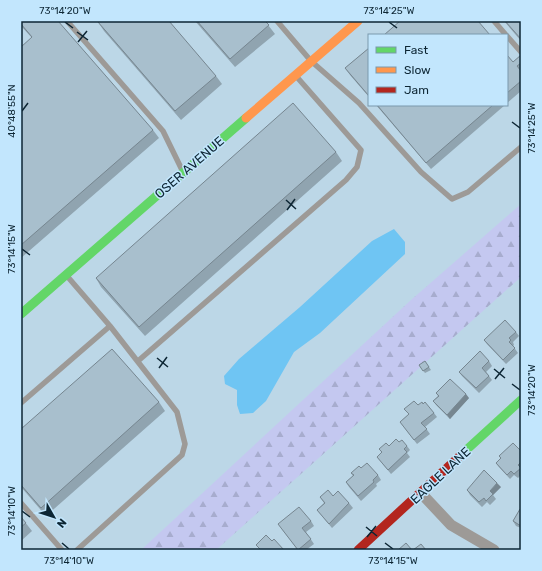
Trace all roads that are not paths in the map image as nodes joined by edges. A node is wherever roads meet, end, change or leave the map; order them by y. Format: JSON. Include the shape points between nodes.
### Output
{"nodes":[{"id":1,"x":67,"y":21,"type":"edge"},
{"id":2,"x":277,"y":21,"type":"edge"},
{"id":3,"x":358,"y":21,"type":"edge"},
{"id":4,"x":494,"y":21,"type":"edge"},
{"id":5,"x":504,"y":34,"type":"edge"},
{"id":6,"x":508,"y":38,"type":"edge"},
{"id":7,"x":521,"y":52,"type":"edge"},
{"id":8,"x":311,"y":61,"type":"junction"},
{"id":9,"x":295,"y":75,"type":"junction"},
{"id":10,"x":521,"y":147,"type":"edge"},
{"id":11,"x":183,"y":173,"type":"junction"},
{"id":12,"x":66,"y":275,"type":"junction"},
{"id":13,"x":21,"y":314,"type":"edge"},
{"id":14,"x":110,"y":326,"type":"junction"},
{"id":15,"x":138,"y":361,"type":"junction"},
{"id":16,"x":521,"y":400,"type":"edge"},
{"id":17,"x":21,"y":403,"type":"edge"},
{"id":18,"x":421,"y":493,"type":"junction"},
{"id":19,"x":21,"y":503,"type":"edge"},
{"id":20,"x":62,"y":550,"type":"edge"},
{"id":21,"x":77,"y":550,"type":"edge"},
{"id":22,"x":358,"y":550,"type":"edge"},
{"id":23,"x":494,"y":550,"type":"edge"}],
"edges":[{"from":1,"to":11,"type":"lane","via":[[163,131]]},
{"from":2,"to":8,"type":"lane"},
{"from":3,"to":8,"type":"street","name":"OSER AVENUE"},
{"from":4,"to":5,"type":"lane"},
{"from":6,"to":7,"type":"lane"},
{"from":8,"to":9,"type":"street","name":"OSER AVENUE"},
{"from":8,"to":10,"type":"lane","via":[[359,103],[421,172],[452,199],[468,192]]},
{"from":9,"to":11,"type":"street","name":"OSER AVENUE"},
{"from":9,"to":15,"type":"lane","via":[[361,150],[357,167],[346,180]]},
{"from":11,"to":12,"type":"street","name":"OSER AVENUE"},
{"from":12,"to":13,"type":"street","name":"OSER AVENUE"},
{"from":12,"to":14,"type":"lane"},
{"from":14,"to":15,"type":"lane"},
{"from":14,"to":17,"type":"lane"},
{"from":15,"to":21,"type":"lane","via":[[177,412],[185,444],[182,455]]},
{"from":16,"to":18,"type":"street","name":"EAGLE LANE"},
{"from":18,"to":22,"type":"street","name":"EAGLE LANE"},
{"from":18,"to":23,"type":"street","via":[[451,525]]},
{"from":19,"to":20,"type":"lane"}]}
